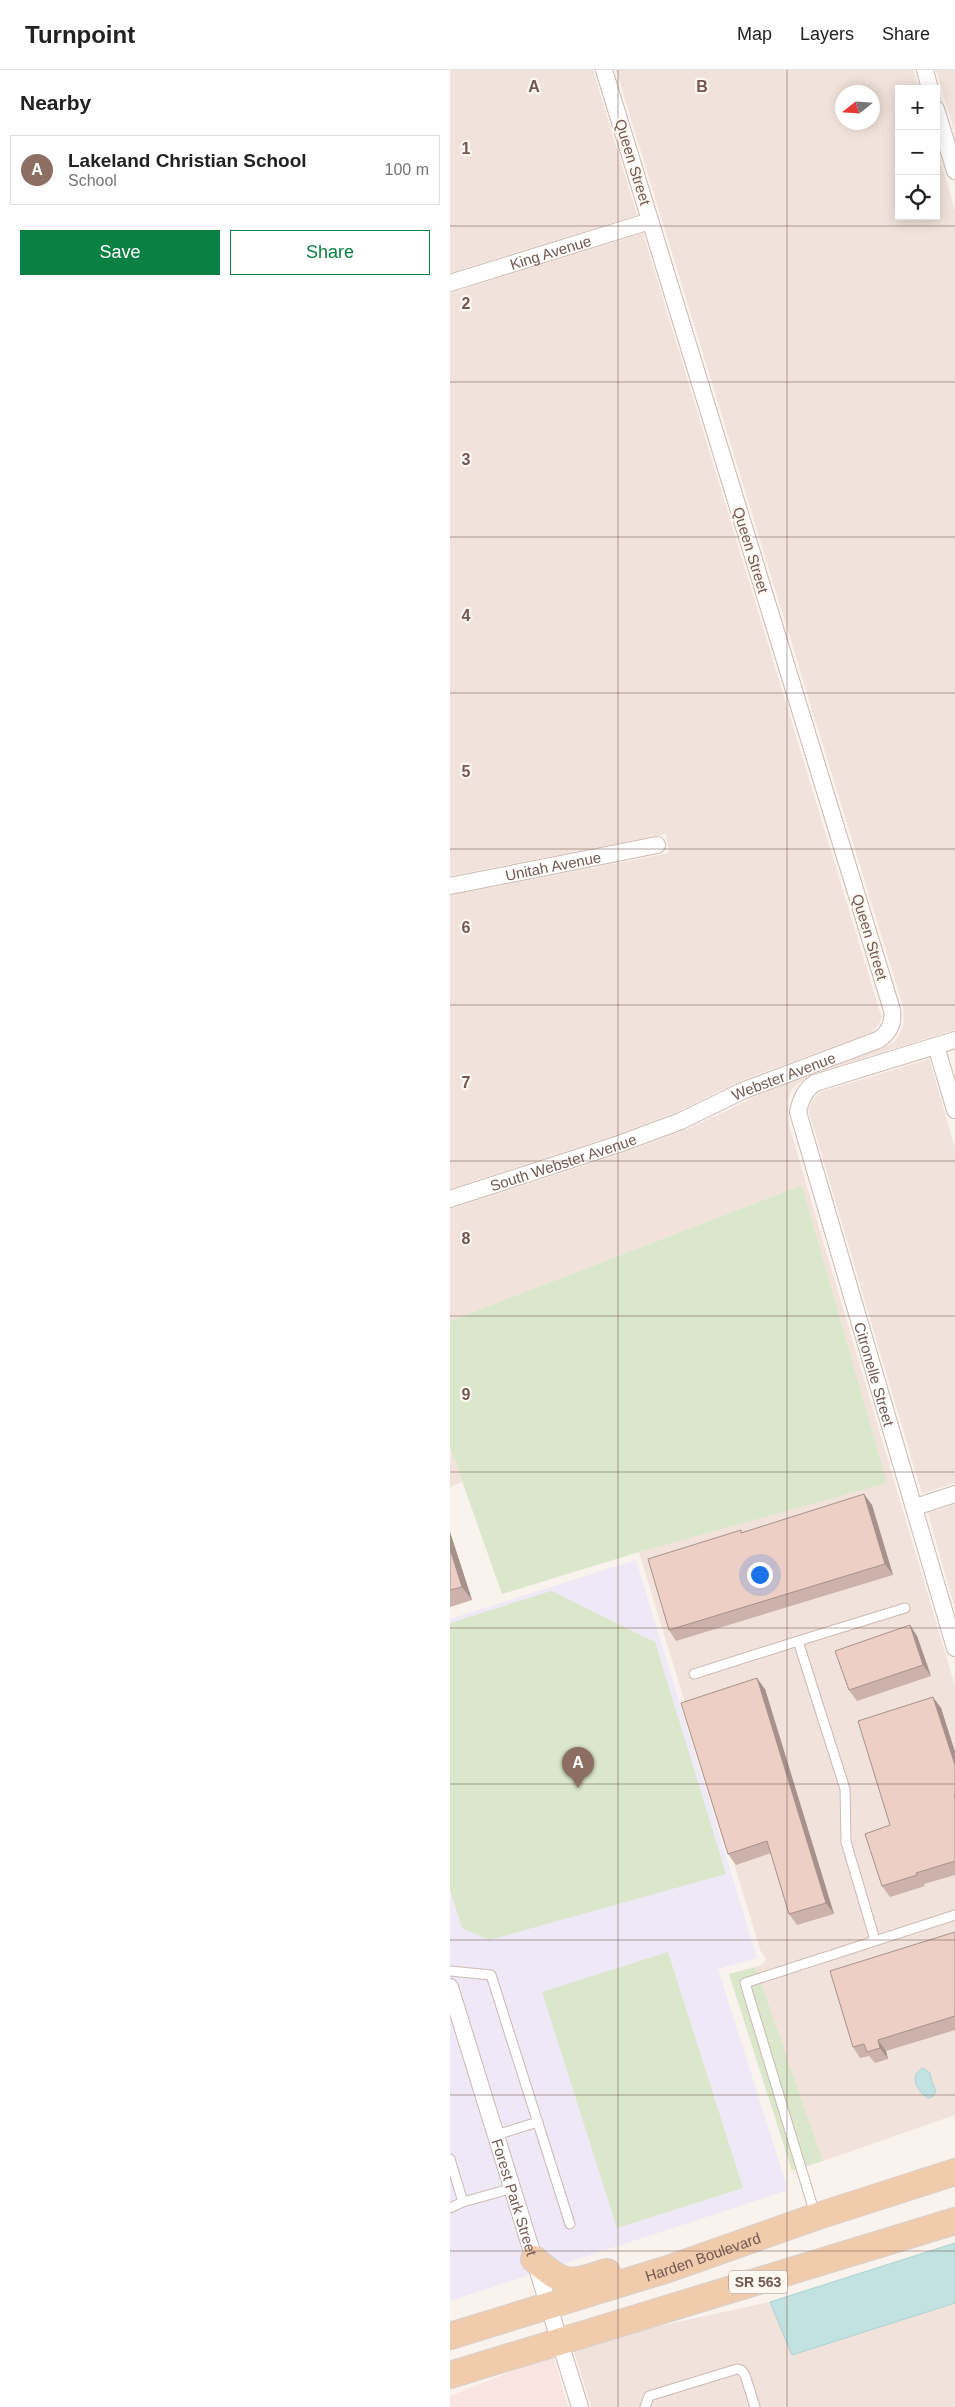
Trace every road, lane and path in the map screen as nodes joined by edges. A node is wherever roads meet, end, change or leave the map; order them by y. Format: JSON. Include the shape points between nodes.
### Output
{"nodes":[{"id":1,"x":604,"y":70,"type":"edge"},
{"id":2,"x":925,"y":70,"type":"edge"},
{"id":3,"x":929,"y":85,"type":"edge"},
{"id":4,"x":940,"y":122,"type":"edge"},
{"id":5,"x":955,"y":171,"type":"edge"},
{"id":6,"x":650,"y":221,"type":"junction"},
{"id":7,"x":450,"y":283,"type":"edge"},
{"id":8,"x":657,"y":846,"type":"dead end"},
{"id":9,"x":450,"y":886,"type":"edge"},
{"id":10,"x":889,"y":1029,"type":"joint"},
{"id":11,"x":955,"y":1040,"type":"edge"},
{"id":12,"x":936,"y":1046,"type":"junction"},
{"id":13,"x":955,"y":1110,"type":"edge"},
{"id":14,"x":676,"y":1123,"type":"joint"},
{"id":15,"x":450,"y":1199,"type":"edge"},
{"id":16,"x":955,"y":1494,"type":"edge"},
{"id":17,"x":915,"y":1507,"type":"junction"},
{"id":18,"x":905,"y":1608,"type":"dead end"},
{"id":19,"x":798,"y":1641,"type":"junction"},
{"id":20,"x":955,"y":1648,"type":"edge"},
{"id":21,"x":694,"y":1674,"type":"dead end"},
{"id":22,"x":955,"y":1915,"type":"edge"},
{"id":23,"x":875,"y":1940,"type":"junction"},
{"id":24,"x":450,"y":1971,"type":"edge"},
{"id":25,"x":450,"y":1987,"type":"edge"},
{"id":26,"x":455,"y":2024,"type":"edge"},
{"id":27,"x":538,"y":2122,"type":"junction"},
{"id":28,"x":496,"y":2135,"type":"junction"},
{"id":29,"x":450,"y":2159,"type":"edge"},
{"id":30,"x":955,"y":2172,"type":"edge"},
{"id":31,"x":512,"y":2188,"type":"junction"},
{"id":32,"x":463,"y":2202,"type":"junction"},
{"id":33,"x":450,"y":2208,"type":"edge"},
{"id":34,"x":815,"y":2216,"type":"junction"},
{"id":35,"x":955,"y":2221,"type":"edge"},
{"id":36,"x":570,"y":2224,"type":"dead end"},
{"id":37,"x":534,"y":2259,"type":"junction"},
{"id":38,"x":668,"y":2270,"type":"junction"},
{"id":39,"x":549,"y":2307,"type":"junction"},
{"id":40,"x":450,"y":2336,"type":"edge"},
{"id":41,"x":560,"y":2342,"type":"junction"},
{"id":42,"x":450,"y":2375,"type":"edge"},
{"id":43,"x":578,"y":2407,"type":"edge"},
{"id":44,"x":645,"y":2407,"type":"edge"},
{"id":45,"x":755,"y":2407,"type":"edge"}],
"edges":[{"from":1,"to":6,"type":"street","name":"Queen Street"},
{"from":2,"to":3,"type":"street"},
{"from":4,"to":5,"type":"street"},
{"from":6,"to":7,"type":"street","name":"King Avenue"},
{"from":6,"to":10,"type":"street","name":"Queen Street","via":[[892,1010],[894,1020]]},
{"from":8,"to":9,"type":"street","name":"Unitah Avenue"},
{"from":10,"to":14,"type":"street","name":"Webster Avenue","via":[[878,1040],[742,1091]]},
{"from":11,"to":12,"type":"street"},
{"from":12,"to":13,"type":"street"},
{"from":12,"to":17,"type":"street","name":"Citronelle Street","via":[[815,1083],[800,1099],[798,1112]]},
{"from":14,"to":15,"type":"street","name":"South Webster Avenue"},
{"from":16,"to":17,"type":"street"},
{"from":17,"to":20,"type":"street","name":"Citronelle Street"},
{"from":18,"to":19,"type":"lane"},
{"from":19,"to":21,"type":"lane"},
{"from":19,"to":23,"type":"lane","via":[[846,1790],[846,1842]]},
{"from":22,"to":23,"type":"lane"},
{"from":23,"to":34,"type":"lane","via":[[745,1983]]},
{"from":24,"to":27,"type":"lane","via":[[491,1975]]},
{"from":25,"to":26,"type":"street","name":"Forest Park Street"},
{"from":26,"to":28,"type":"street","name":"Forest Park Street"},
{"from":27,"to":28,"type":"lane"},
{"from":27,"to":36,"type":"lane"},
{"from":28,"to":31,"type":"street","name":"Forest Park Street"},
{"from":29,"to":32,"type":"lane"},
{"from":30,"to":34,"type":"main road","name":"Harden Boulevard","number":"SR 563"},
{"from":31,"to":32,"type":"lane"},
{"from":31,"to":37,"type":"street","name":"Forest Park Street"},
{"from":32,"to":33,"type":"lane"},
{"from":34,"to":38,"type":"main road","name":"Harden Boulevard","number":"SR 563"},
{"from":35,"to":41,"type":"main road","number":"SR 563"},
{"from":37,"to":38,"type":"main road","via":[[560,2280],[581,2280],[617,2270]]},
{"from":37,"to":39,"type":"street","name":"Forest Park Street"},
{"from":38,"to":39,"type":"main road","name":"Harden Boulevard","number":"SR 563"},
{"from":39,"to":40,"type":"main road","name":"Harden Boulevard","number":"SR 563"},
{"from":39,"to":41,"type":"street","name":"Forest Park Street"},
{"from":41,"to":42,"type":"main road","number":"SR 563"},
{"from":41,"to":43,"type":"street","name":"Forest Park Street"},
{"from":44,"to":45,"type":"lane","via":[[650,2396],[740,2370],[746,2375]]}]}
